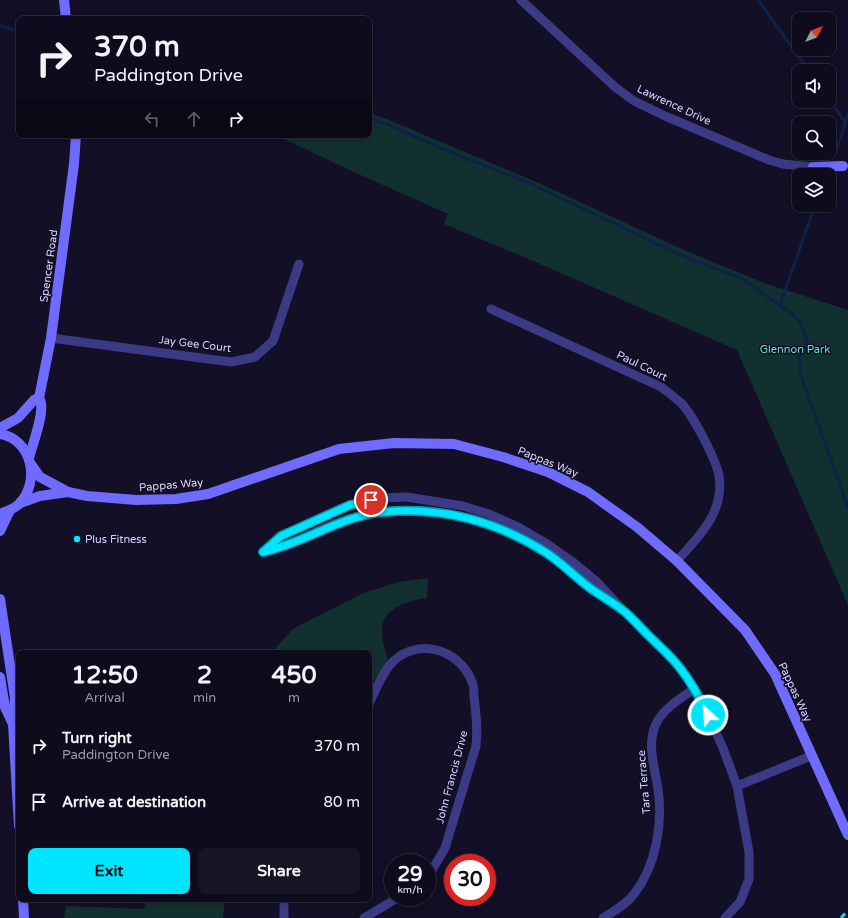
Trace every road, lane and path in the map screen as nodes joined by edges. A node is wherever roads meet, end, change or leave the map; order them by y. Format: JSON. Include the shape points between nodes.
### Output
{"nodes":[{"id":1,"x":64,"y":0,"type":"edge"},
{"id":2,"x":521,"y":0,"type":"edge"},
{"id":3,"x":66,"y":16,"type":"edge"},
{"id":4,"x":76,"y":138,"type":"edge"},
{"id":5,"x":846,"y":165,"type":"edge"},
{"id":6,"x":813,"y":167,"type":"joint"},
{"id":7,"x":298,"y":264,"type":"dead end"},
{"id":8,"x":491,"y":309,"type":"dead end"},
{"id":9,"x":51,"y":338,"type":"junction"},
{"id":10,"x":39,"y":398,"type":"junction"},
{"id":11,"x":0,"y":428,"type":"edge"},
{"id":12,"x":0,"y":434,"type":"edge"},
{"id":13,"x":30,"y":461,"type":"junction"},
{"id":14,"x":68,"y":492,"type":"junction"},
{"id":15,"x":20,"y":502,"type":"junction"},
{"id":16,"x":10,"y":510,"type":"junction"},
{"id":17,"x":0,"y":514,"type":"edge"},
{"id":18,"x":0,"y":531,"type":"edge"},
{"id":19,"x":677,"y":561,"type":"junction"},
{"id":20,"x":0,"y":599,"type":"edge"},
{"id":21,"x":625,"y":612,"type":"junction"},
{"id":22,"x":4,"y":644,"type":"edge"},
{"id":23,"x":0,"y":677,"type":"edge"},
{"id":24,"x":694,"y":689,"type":"junction"},
{"id":25,"x":372,"y":697,"type":"edge"},
{"id":26,"x":13,"y":724,"type":"junction"},
{"id":27,"x":811,"y":756,"type":"junction"},
{"id":28,"x":16,"y":775,"type":"edge"},
{"id":29,"x":737,"y":786,"type":"junction"},
{"id":30,"x":848,"y":835,"type":"edge"},
{"id":31,"x":436,"y":863,"type":"edge"},
{"id":32,"x":23,"y":902,"type":"edge"},
{"id":33,"x":284,"y":902,"type":"edge"},
{"id":34,"x":384,"y":906,"type":"edge"},
{"id":35,"x":24,"y":918,"type":"edge"},
{"id":36,"x":284,"y":918,"type":"edge"},
{"id":37,"x":364,"y":918,"type":"edge"},
{"id":38,"x":603,"y":918,"type":"edge"},
{"id":39,"x":725,"y":918,"type":"edge"}],
"edges":[{"from":1,"to":3,"type":"street"},
{"from":2,"to":6,"type":"street","name":"Lawrence Drive","via":[[615,87],[634,101],[756,155],[783,164]]},
{"from":4,"to":9,"type":"street","name":"Spencer Road"},
{"from":5,"to":6,"type":"street","name":"Lawrence Drive"},
{"from":7,"to":9,"type":"street","name":"Jay Gee Court","via":[[273,341],[255,357],[231,362]]},
{"from":8,"to":19,"type":"street","name":"Paul Court","via":[[661,387],[692,416],[717,468],[720,486],[715,512]]},
{"from":9,"to":10,"type":"street","name":"Spencer Road"},
{"from":10,"to":11,"type":"street","via":[[18,418]]},
{"from":10,"to":13,"type":"street","name":"Spencer Road","via":[[42,408]]},
{"from":12,"to":13,"type":"street","name":"Pappas Way","via":[[14,439]]},
{"from":13,"to":14,"type":"street","name":"Pappas Way","via":[[40,477]]},
{"from":13,"to":15,"type":"street","name":"Spencer Road","via":[[32,478],[28,491]]},
{"from":14,"to":15,"type":"street","name":"Pappas Way"},
{"from":14,"to":19,"type":"street","name":"Pappas Way","via":[[118,500],[176,499],[208,494],[339,449],[394,443],[454,444],[548,472],[588,492]]},
{"from":15,"to":16,"type":"street"},
{"from":16,"to":17,"type":"street"},
{"from":16,"to":18,"type":"street"},
{"from":19,"to":27,"type":"street","name":"Pappas Way","via":[[746,630],[775,674]]},
{"from":20,"to":22,"type":"street"},
{"from":21,"to":21,"type":"street","via":[[546,553],[523,539],[461,516],[409,510],[381,512],[344,520],[308,537],[263,552],[281,536],[350,505],[382,498],[407,497],[463,506],[516,526],[547,544],[597,582]]},
{"from":21,"to":24,"type":"street","via":[[679,666]]},
{"from":22,"to":26,"type":"street","via":[[15,698]]},
{"from":23,"to":26,"type":"street","via":[[5,707]]},
{"from":24,"to":29,"type":"street","via":[[723,748]]},
{"from":24,"to":38,"type":"street","name":"Tara Terrace","via":[[669,707],[655,727],[652,755],[658,791],[658,832],[644,878],[634,895]]},
{"from":25,"to":31,"type":"street","name":"John Francis Drive","via":[[381,677],[390,665],[402,654],[417,649],[434,648],[452,656],[464,667],[473,683],[478,730],[476,746],[445,848]]},
{"from":26,"to":28,"type":"street"},
{"from":27,"to":29,"type":"street"},
{"from":27,"to":30,"type":"street","name":"Pappas Way"},
{"from":29,"to":39,"type":"street","via":[[749,852],[749,879],[740,902]]},
{"from":32,"to":35,"type":"street"},
{"from":33,"to":36,"type":"street"},
{"from":34,"to":37,"type":"street"}]}
